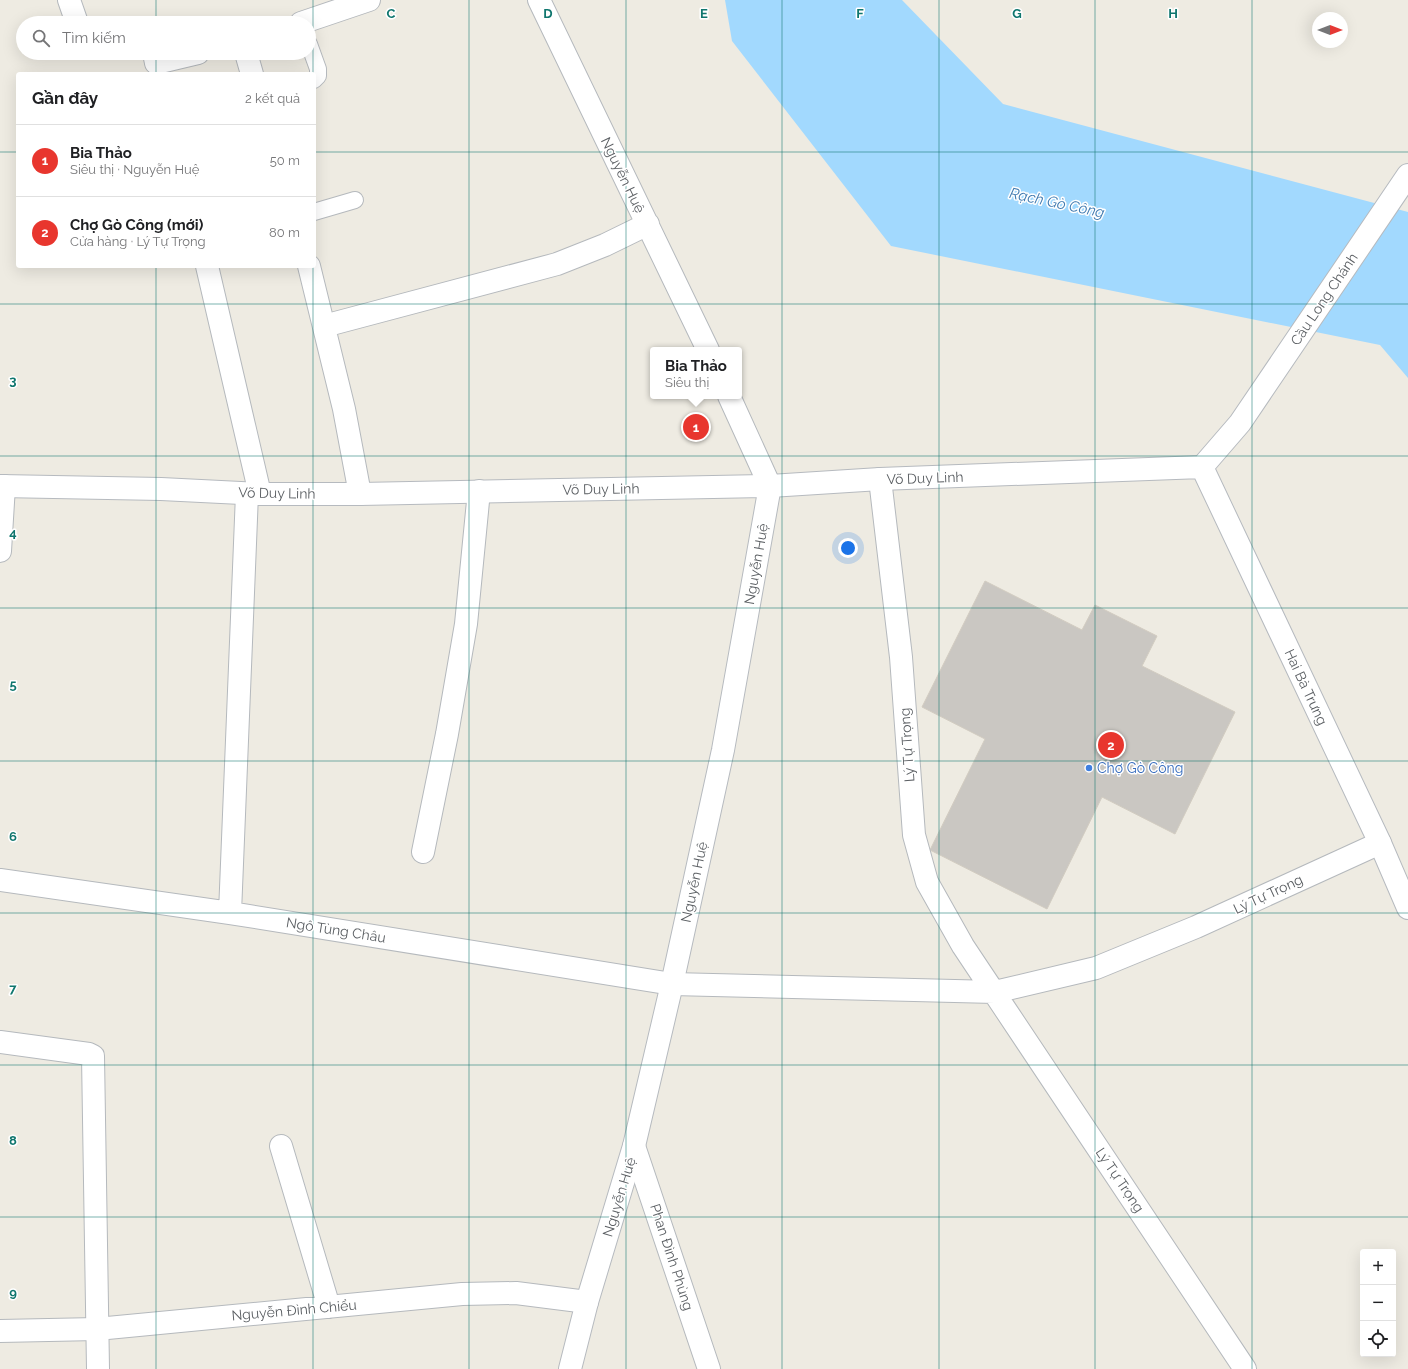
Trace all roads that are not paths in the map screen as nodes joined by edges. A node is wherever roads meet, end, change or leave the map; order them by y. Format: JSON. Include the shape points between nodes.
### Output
{"nodes":[{"id":1,"x":69,"y":0,"type":"edge"},
{"id":2,"x":369,"y":0,"type":"edge"},
{"id":3,"x":539,"y":0,"type":"edge"},
{"id":4,"x":75,"y":16,"type":"edge"},
{"id":5,"x":316,"y":18,"type":"edge"},
{"id":6,"x":169,"y":60,"type":"edge"},
{"id":7,"x":248,"y":60,"type":"edge"},
{"id":8,"x":315,"y":60,"type":"edge"},
{"id":9,"x":156,"y":63,"type":"edge"},
{"id":10,"x":251,"y":72,"type":"edge"},
{"id":11,"x":316,"y":78,"type":"edge"},
{"id":12,"x":1408,"y":175,"type":"edge"},
{"id":13,"x":355,"y":200,"type":"dead end"},
{"id":14,"x":316,"y":211,"type":"edge"},
{"id":15,"x":648,"y":224,"type":"junction"},
{"id":16,"x":207,"y":268,"type":"edge"},
{"id":17,"x":310,"y":268,"type":"edge"},
{"id":18,"x":324,"y":326,"type":"junction"},
{"id":19,"x":707,"y":347,"type":"edge"},
{"id":20,"x":730,"y":399,"type":"edge"},
{"id":21,"x":1202,"y":467,"type":"junction"},
{"id":22,"x":880,"y":479,"type":"junction"},
{"id":23,"x":2,"y":486,"type":"edge"},
{"id":24,"x":770,"y":486,"type":"junction"},
{"id":25,"x":479,"y":492,"type":"junction"},
{"id":26,"x":253,"y":494,"type":"junction"},
{"id":27,"x":360,"y":494,"type":"junction"},
{"id":28,"x":0,"y":551,"type":"edge"},
{"id":29,"x":1380,"y":843,"type":"junction"},
{"id":30,"x":423,"y":852,"type":"dead end"},
{"id":31,"x":0,"y":880,"type":"edge"},
{"id":32,"x":1408,"y":908,"type":"edge"},
{"id":33,"x":230,"y":913,"type":"junction"},
{"id":34,"x":672,"y":984,"type":"junction"},
{"id":35,"x":994,"y":992,"type":"junction"},
{"id":36,"x":0,"y":1042,"type":"edge"},
{"id":37,"x":281,"y":1146,"type":"dead end"},
{"id":38,"x":634,"y":1146,"type":"junction"},
{"id":39,"x":587,"y":1302,"type":"junction"},
{"id":40,"x":329,"y":1307,"type":"junction"},
{"id":41,"x":97,"y":1329,"type":"junction"},
{"id":42,"x":0,"y":1331,"type":"edge"},
{"id":43,"x":98,"y":1369,"type":"edge"},
{"id":44,"x":570,"y":1369,"type":"edge"},
{"id":45,"x":709,"y":1369,"type":"edge"},
{"id":46,"x":1245,"y":1369,"type":"edge"}],
"edges":[{"from":1,"to":4,"type":"street"},
{"from":2,"to":5,"type":"street"},
{"from":3,"to":15,"type":"street","name":"Nguyễn Huệ"},
{"from":6,"to":9,"type":"street"},
{"from":7,"to":10,"type":"street"},
{"from":8,"to":11,"type":"lane","via":[[318,69]]},
{"from":12,"to":21,"type":"street","name":"Cầu Long Chánh","via":[[1240,423]]},
{"from":13,"to":14,"type":"lane"},
{"from":15,"to":18,"type":"street","via":[[557,264]]},
{"from":15,"to":19,"type":"street","name":"Nguyễn Huệ"},
{"from":16,"to":26,"type":"street"},
{"from":17,"to":18,"type":"street"},
{"from":18,"to":27,"type":"street","via":[[344,409]]},
{"from":20,"to":24,"type":"street"},
{"from":21,"to":22,"type":"street","name":"Võ Duy Linh"},
{"from":21,"to":29,"type":"street","name":"Hai Bà Trưng"},
{"from":22,"to":24,"type":"street","name":"Võ Duy Linh"},
{"from":22,"to":35,"type":"street","name":"Lý Tự Trọng","via":[[901,657],[914,835],[927,882],[963,946]]},
{"from":23,"to":26,"type":"street","name":"Võ Duy Linh","via":[[161,489]]},
{"from":23,"to":28,"type":"street"},
{"from":24,"to":25,"type":"street","name":"Võ Duy Linh"},
{"from":24,"to":34,"type":"street","name":"Nguyễn Huệ","via":[[723,750]]},
{"from":25,"to":27,"type":"street","name":"Võ Duy Linh"},
{"from":25,"to":30,"type":"street","via":[[466,624]]},
{"from":26,"to":27,"type":"street","name":"Võ Duy Linh"},
{"from":26,"to":33,"type":"street"},
{"from":29,"to":32,"type":"street","name":"Hai Bà Trưng"},
{"from":29,"to":35,"type":"street","name":"Lý Tự Trọng","via":[[1196,927],[1096,968]]},
{"from":31,"to":33,"type":"street","name":"Ngô Tùng Châu"},
{"from":33,"to":34,"type":"street","name":"Ngô Tùng Châu"},
{"from":34,"to":35,"type":"street","name":"Lý Tự Trọng"},
{"from":34,"to":38,"type":"street","name":"Nguyễn Huệ"},
{"from":35,"to":46,"type":"street","name":"Lý Tự Trọng"},
{"from":36,"to":41,"type":"street","via":[[93,1056]]},
{"from":37,"to":40,"type":"street"},
{"from":38,"to":39,"type":"street","name":"Nguyễn Huệ"},
{"from":38,"to":45,"type":"street","name":"Phan Đình Phùng"},
{"from":39,"to":40,"type":"street","name":"Nguyễn Đình Chiểu","via":[[516,1292],[462,1294]]},
{"from":39,"to":44,"type":"street","name":"Nguyễn Huệ"},
{"from":40,"to":41,"type":"street","name":"Nguyễn Đình Chiểu"},
{"from":41,"to":42,"type":"street","name":"Nguyễn Đình Chiểu"},
{"from":41,"to":43,"type":"street"}]}
